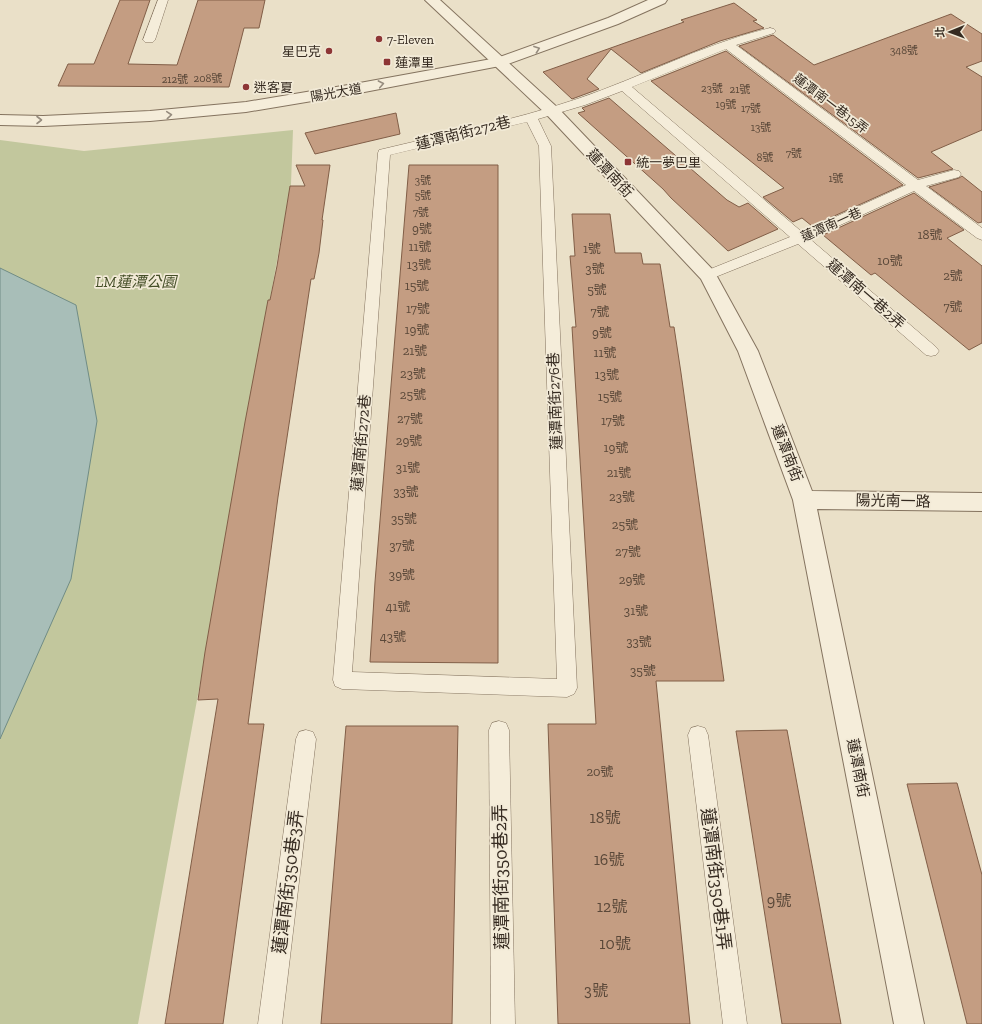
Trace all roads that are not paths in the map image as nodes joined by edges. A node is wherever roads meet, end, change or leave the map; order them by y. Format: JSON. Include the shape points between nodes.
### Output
{"nodes":[{"id":1,"x":163,"y":0,"type":"edge"},
{"id":2,"x":432,"y":0,"type":"edge"},
{"id":3,"x":660,"y":0,"type":"edge"},
{"id":4,"x":770,"y":31,"type":"dead end"},
{"id":5,"x":149,"y":40,"type":"dead end"},
{"id":6,"x":728,"y":44,"type":"junction"},
{"id":7,"x":496,"y":53,"type":"junction"},
{"id":8,"x":624,"y":86,"type":"junction"},
{"id":9,"x":0,"y":108,"type":"edge"},
{"id":10,"x":552,"y":112,"type":"junction"},
{"id":11,"x":531,"y":117,"type":"junction"},
{"id":12,"x":0,"y":120,"type":"edge"},
{"id":13,"x":954,"y":174,"type":"dead end"},
{"id":14,"x":916,"y":185,"type":"junction"},
{"id":15,"x":982,"y":235,"type":"edge"},
{"id":16,"x":800,"y":238,"type":"junction"},
{"id":17,"x":708,"y":275,"type":"junction"},
{"id":18,"x":931,"y":351,"type":"dead end"},
{"id":19,"x":804,"y":500,"type":"junction"},
{"id":20,"x":982,"y":502,"type":"edge"},
{"id":21,"x":567,"y":688,"type":"joint"},
{"id":22,"x":499,"y":730,"type":"dead end"},
{"id":23,"x":698,"y":735,"type":"dead end"},
{"id":24,"x":306,"y":739,"type":"dead end"},
{"id":25,"x":270,"y":1024,"type":"edge"},
{"id":26,"x":503,"y":1024,"type":"edge"},
{"id":27,"x":734,"y":1024,"type":"edge"},
{"id":28,"x":909,"y":1024,"type":"edge"}],
"edges":[{"from":1,"to":5,"type":"lane"},
{"from":2,"to":7,"type":"street","name":"蓮潭南街"},
{"from":7,"to":3,"type":"street","name":"陽光大道","one_way":true,"via":[[613,21]]},
{"from":4,"to":6,"type":"lane","name":"蓮潭南街272巷"},
{"from":6,"to":8,"type":"lane","name":"蓮潭南街272巷"},
{"from":6,"to":14,"type":"lane","name":"蓮潭南一巷15弄"},
{"from":7,"to":9,"type":"street","name":"陽光大道","via":[[246,96],[55,109]]},
{"from":7,"to":10,"type":"street","name":"蓮潭南街"},
{"from":12,"to":7,"type":"street","name":"陽光大道","one_way":true,"via":[[43,121],[150,116],[246,107]]},
{"from":8,"to":10,"type":"lane","name":"蓮潭南街272巷"},
{"from":8,"to":16,"type":"lane","name":"蓮潭南一巷2弄"},
{"from":10,"to":11,"type":"lane","name":"蓮潭南街272巷"},
{"from":10,"to":17,"type":"street","name":"蓮潭南街"},
{"from":11,"to":21,"type":"lane","name":"蓮潭南街276巷","via":[[545,146]]},
{"from":11,"to":21,"type":"lane","name":"蓮潭南街272巷","via":[[384,153],[342,680]]},
{"from":13,"to":14,"type":"lane","name":"蓮潭南一巷"},
{"from":14,"to":15,"type":"lane","name":"蓮潭南一巷15弄"},
{"from":14,"to":16,"type":"lane","name":"蓮潭南一巷"},
{"from":16,"to":17,"type":"lane","name":"蓮潭南一巷"},
{"from":16,"to":18,"type":"lane","name":"蓮潭南一巷2弄"},
{"from":17,"to":19,"type":"street","name":"蓮潭南街","via":[[748,351]]},
{"from":19,"to":20,"type":"street","name":"陽光南一路"},
{"from":19,"to":28,"type":"street","name":"蓮潭南街"},
{"from":22,"to":26,"type":"lane","name":"蓮潭南街350巷2弄"},
{"from":23,"to":27,"type":"lane","name":"蓮潭南街350巷1弄"},
{"from":24,"to":25,"type":"lane","name":"蓮潭南街350巷3弄"}]}
